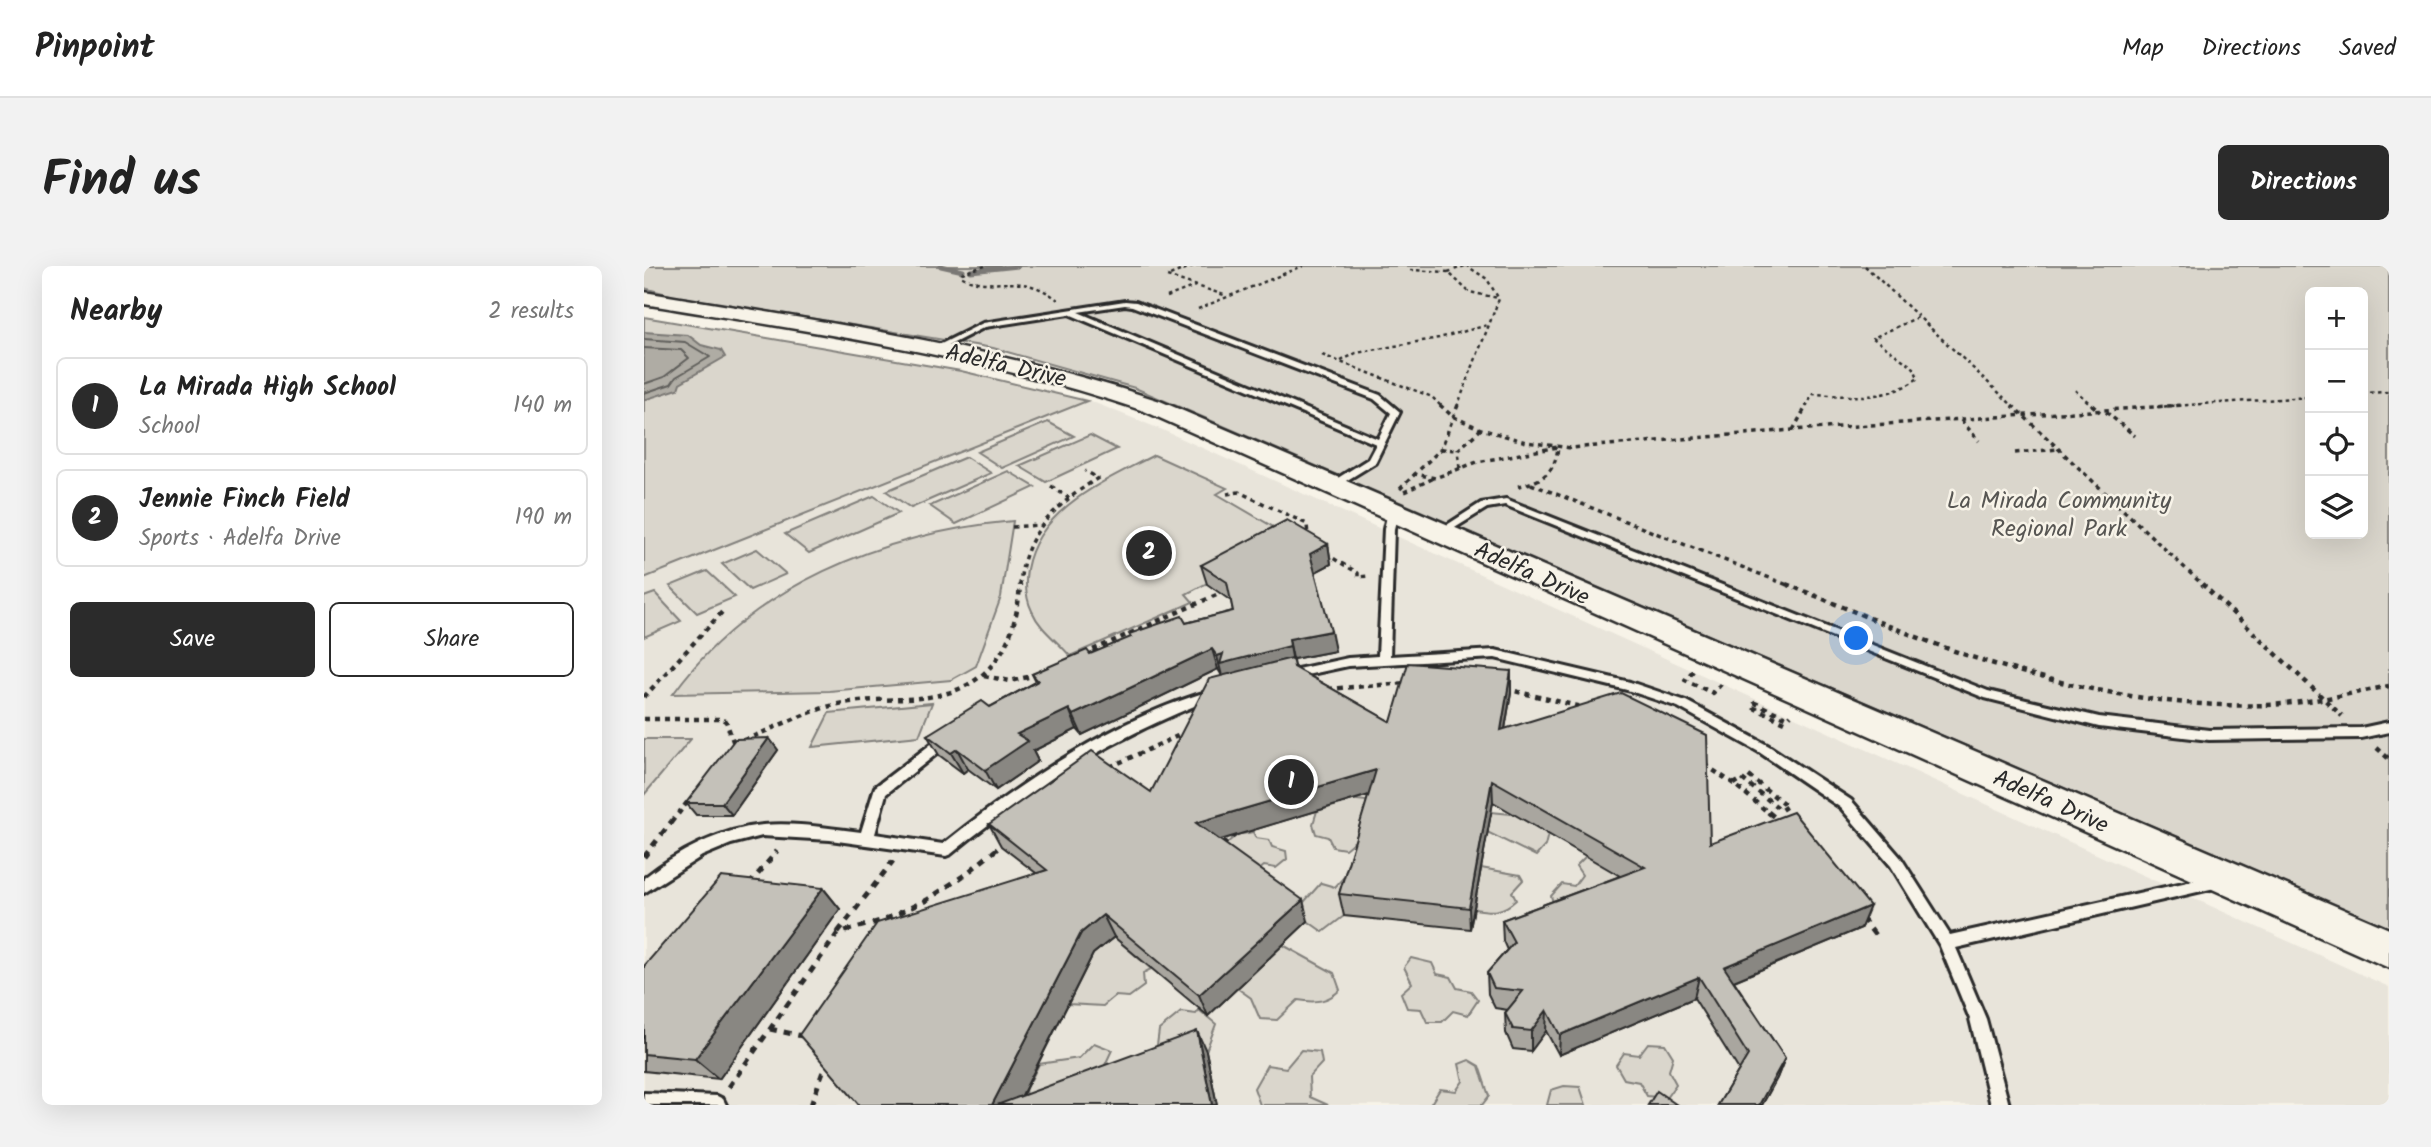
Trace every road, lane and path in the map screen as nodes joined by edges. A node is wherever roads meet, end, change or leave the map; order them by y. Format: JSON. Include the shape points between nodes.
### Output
{"nodes":[{"id":1,"x":985,"y":266,"type":"edge"},
{"id":2,"x":1193,"y":266,"type":"edge"},
{"id":3,"x":1303,"y":266,"type":"edge"},
{"id":4,"x":1466,"y":266,"type":"edge"},
{"id":5,"x":1865,"y":266,"type":"edge"},
{"id":6,"x":1410,"y":270,"type":"dead end"},
{"id":7,"x":1448,"y":272,"type":"junction"},
{"id":8,"x":1196,"y":286,"type":"junction"},
{"id":9,"x":1167,"y":297,"type":"dead end"},
{"id":10,"x":1228,"y":297,"type":"junction"},
{"id":11,"x":644,"y":298,"type":"edge"},
{"id":12,"x":1499,"y":299,"type":"junction"},
{"id":13,"x":1198,"y":309,"type":"dead end"},
{"id":14,"x":1068,"y":310,"type":"junction"},
{"id":15,"x":1918,"y":317,"type":"junction"},
{"id":16,"x":1489,"y":325,"type":"junction"},
{"id":17,"x":937,"y":348,"type":"junction"},
{"id":18,"x":2075,"y":390,"type":"dead end"},
{"id":19,"x":2389,"y":392,"type":"edge"},
{"id":20,"x":2368,"y":393,"type":"edge"},
{"id":21,"x":2305,"y":397,"type":"edge"},
{"id":22,"x":2105,"y":411,"type":"junction"},
{"id":23,"x":2100,"y":412,"type":"junction"},
{"id":24,"x":1452,"y":416,"type":"junction"},
{"id":25,"x":2027,"y":417,"type":"junction"},
{"id":26,"x":1961,"y":420,"type":"junction"},
{"id":27,"x":1481,"y":429,"type":"junction"},
{"id":28,"x":1793,"y":430,"type":"junction"},
{"id":29,"x":2135,"y":436,"type":"dead end"},
{"id":30,"x":1979,"y":441,"type":"dead end"},
{"id":31,"x":1380,"y":443,"type":"junction"},
{"id":32,"x":1558,"y":447,"type":"junction"},
{"id":33,"x":1441,"y":449,"type":"junction"},
{"id":34,"x":2060,"y":449,"type":"junction"},
{"id":35,"x":1458,"y":450,"type":"junction"},
{"id":36,"x":2015,"y":453,"type":"dead end"},
{"id":37,"x":1460,"y":468,"type":"junction"},
{"id":38,"x":1085,"y":471,"type":"dead end"},
{"id":39,"x":1415,"y":474,"type":"junction"},
{"id":40,"x":1435,"y":478,"type":"junction"},
{"id":41,"x":1531,"y":484,"type":"junction"},
{"id":42,"x":1332,"y":485,"type":"junction"},
{"id":43,"x":1051,"y":486,"type":"dead end"},
{"id":44,"x":1510,"y":488,"type":"dead end"},
{"id":45,"x":1227,"y":494,"type":"dead end"},
{"id":46,"x":1069,"y":498,"type":"junction"},
{"id":47,"x":1393,"y":512,"type":"junction"},
{"id":48,"x":1040,"y":525,"type":"junction"},
{"id":49,"x":1013,"y":527,"type":"dead end"},
{"id":50,"x":1441,"y":532,"type":"junction"},
{"id":51,"x":1309,"y":544,"type":"edge"},
{"id":52,"x":1319,"y":550,"type":"edge"},
{"id":53,"x":1372,"y":576,"type":"dead end"},
{"id":54,"x":1226,"y":591,"type":"edge"},
{"id":55,"x":724,"y":610,"type":"dead end"},
{"id":56,"x":1077,"y":657,"type":"edge"},
{"id":57,"x":1384,"y":658,"type":"junction"},
{"id":58,"x":1040,"y":673,"type":"edge"},
{"id":59,"x":984,"y":676,"type":"junction"},
{"id":60,"x":1272,"y":678,"type":"edge"},
{"id":61,"x":1685,"y":680,"type":"dead end"},
{"id":62,"x":1724,"y":680,"type":"dead end"},
{"id":63,"x":1413,"y":683,"type":"edge"},
{"id":64,"x":2389,"y":687,"type":"edge"},
{"id":65,"x":1494,"y":688,"type":"edge"},
{"id":66,"x":1222,"y":691,"type":"edge"},
{"id":67,"x":1322,"y":691,"type":"edge"},
{"id":68,"x":644,"y":697,"type":"edge"},
{"id":69,"x":2324,"y":699,"type":"junction"},
{"id":70,"x":1587,"y":709,"type":"edge"},
{"id":71,"x":1793,"y":712,"type":"dead end"},
{"id":72,"x":644,"y":719,"type":"edge"},
{"id":73,"x":1785,"y":722,"type":"dead end"},
{"id":74,"x":2389,"y":727,"type":"edge"},
{"id":75,"x":963,"y":729,"type":"edge"},
{"id":76,"x":1189,"y":731,"type":"edge"},
{"id":77,"x":2361,"y":733,"type":"junction"},
{"id":78,"x":734,"y":744,"type":"junction"},
{"id":79,"x":726,"y":754,"type":"edge"},
{"id":80,"x":1695,"y":759,"type":"edge"},
{"id":81,"x":2389,"y":759,"type":"edge"},
{"id":82,"x":1105,"y":769,"type":"edge"},
{"id":83,"x":1745,"y":773,"type":"dead end"},
{"id":84,"x":1734,"y":784,"type":"junction"},
{"id":85,"x":693,"y":795,"type":"edge"},
{"id":86,"x":1247,"y":825,"type":"edge"},
{"id":87,"x":1785,"y":825,"type":"edge"},
{"id":88,"x":794,"y":831,"type":"junction"},
{"id":89,"x":1010,"y":838,"type":"edge"},
{"id":90,"x":866,"y":839,"type":"junction"},
{"id":91,"x":1216,"y":849,"type":"edge"},
{"id":92,"x":644,"y":857,"type":"edge"},
{"id":93,"x":894,"y":860,"type":"dead end"},
{"id":94,"x":2228,"y":878,"type":"junction"},
{"id":95,"x":644,"y":887,"type":"edge"},
{"id":96,"x":746,"y":889,"type":"edge"},
{"id":97,"x":929,"y":901,"type":"junction"},
{"id":98,"x":922,"y":912,"type":"edge"},
{"id":99,"x":1860,"y":916,"type":"edge"},
{"id":100,"x":838,"y":933,"type":"junction"},
{"id":101,"x":1875,"y":935,"type":"dead end"},
{"id":102,"x":1947,"y":943,"type":"junction"},
{"id":103,"x":2389,"y":949,"type":"edge"},
{"id":104,"x":770,"y":1029,"type":"junction"},
{"id":105,"x":810,"y":1037,"type":"edge"},
{"id":106,"x":831,"y":1052,"type":"edge"},
{"id":107,"x":644,"y":1101,"type":"edge"},
{"id":108,"x":717,"y":1105,"type":"edge"},
{"id":109,"x":811,"y":1105,"type":"edge"},
{"id":110,"x":2000,"y":1105,"type":"edge"}],
"edges":[{"from":1,"to":14,"type":"path","via":[[962,273],[962,277],[1031,282],[1048,288]]},
{"from":2,"to":8,"type":"path","via":[[1167,276]]},
{"from":3,"to":10,"type":"path"},
{"from":4,"to":7,"type":"path"},
{"from":4,"to":12,"type":"path","via":[[1491,283]]},
{"from":5,"to":15,"type":"path"},
{"from":6,"to":7,"type":"path"},
{"from":7,"to":12,"type":"path","via":[[1469,294]]},
{"from":8,"to":9,"type":"path"},
{"from":8,"to":10,"type":"path"},
{"from":10,"to":13,"type":"path"},
{"from":11,"to":17,"type":"street","name":"Adelfa Drive"},
{"from":12,"to":16,"type":"path"},
{"from":14,"to":17,"type":"lane","via":[[983,325]]},
{"from":14,"to":31,"type":"lane"},
{"from":14,"to":31,"type":"lane","via":[[1133,304],[1377,397],[1396,412]]},
{"from":15,"to":25,"type":"path"},
{"from":15,"to":28,"type":"path","via":[[1873,338],[1914,368],[1918,378],[1909,387],[1895,394],[1813,394]]},
{"from":16,"to":24,"type":"path"},
{"from":16,"to":24,"type":"path","via":[[1356,353],[1340,362],[1432,397]]},
{"from":17,"to":42,"type":"street","name":"Adelfa Drive","via":[[1115,392]]},
{"from":18,"to":23,"type":"path"},
{"from":19,"to":20,"type":"path"},
{"from":21,"to":22,"type":"path"},
{"from":22,"to":23,"type":"path"},
{"from":22,"to":29,"type":"path"},
{"from":23,"to":25,"type":"path"},
{"from":24,"to":27,"type":"path"},
{"from":24,"to":33,"type":"path"},
{"from":25,"to":26,"type":"path"},
{"from":25,"to":34,"type":"path"},
{"from":26,"to":28,"type":"path"},
{"from":26,"to":30,"type":"path"},
{"from":27,"to":32,"type":"path"},
{"from":27,"to":35,"type":"path"},
{"from":28,"to":32,"type":"path"},
{"from":31,"to":42,"type":"lane","via":[[1372,461]]},
{"from":32,"to":37,"type":"path"},
{"from":32,"to":41,"type":"path","via":[[1557,465],[1548,476]]},
{"from":33,"to":35,"type":"path"},
{"from":33,"to":39,"type":"path"},
{"from":34,"to":36,"type":"path"},
{"from":34,"to":69,"type":"path"},
{"from":35,"to":37,"type":"path"},
{"from":37,"to":40,"type":"path"},
{"from":38,"to":46,"type":"path","via":[[1098,478]]},
{"from":39,"to":40,"type":"path"},
{"from":39,"to":40,"type":"path","via":[[1395,495]]},
{"from":41,"to":44,"type":"path"},
{"from":41,"to":69,"type":"path","via":[[1970,656],[2096,690],[2191,703],[2269,705]]},
{"from":42,"to":47,"type":"street","name":"Adelfa Drive"},
{"from":43,"to":46,"type":"path"},
{"from":45,"to":51,"type":"path","via":[[1239,492],[1307,524]]},
{"from":46,"to":48,"type":"path"},
{"from":47,"to":50,"type":"street","name":"Adelfa Drive"},
{"from":47,"to":57,"type":"lane"},
{"from":48,"to":49,"type":"path"},
{"from":48,"to":59,"type":"path","via":[[1018,575],[1011,639]]},
{"from":50,"to":77,"type":"lane","via":[[1484,505],[1506,502],[1985,694],[2099,722],[2209,735]]},
{"from":50,"to":94,"type":"street","name":"Adelfa Drive"},
{"from":52,"to":53,"type":"path","via":[[1358,577]]},
{"from":54,"to":56,"type":"path"},
{"from":55,"to":68,"type":"path"},
{"from":57,"to":60,"type":"lane"},
{"from":57,"to":102,"type":"lane","via":[[1495,654],[1630,686],[1682,704],[1764,749],[1846,804],[1896,862]]},
{"from":58,"to":59,"type":"path","via":[[1017,681]]},
{"from":59,"to":78,"type":"path","via":[[936,696],[834,705]]},
{"from":61,"to":62,"type":"path","via":[[1713,693]]},
{"from":63,"to":67,"type":"path"},
{"from":64,"to":69,"type":"path"},
{"from":65,"to":70,"type":"path"},
{"from":66,"to":90,"type":"lane","via":[[1139,724],[1068,761],[993,810],[946,850]]},
{"from":69,"to":77,"type":"path"},
{"from":71,"to":73,"type":"path","via":[[1788,718],[1755,703],[1752,706]]},
{"from":72,"to":78,"type":"path","via":[[721,719]]},
{"from":74,"to":77,"type":"lane"},
{"from":75,"to":90,"type":"lane","via":[[933,747],[880,791]]},
{"from":76,"to":82,"type":"path"},
{"from":77,"to":81,"type":"path"},
{"from":78,"to":79,"type":"path"},
{"from":80,"to":84,"type":"path"},
{"from":83,"to":84,"type":"path","via":[[1787,806],[1782,810],[1742,779]]},
{"from":84,"to":87,"type":"path"},
{"from":85,"to":92,"type":"path"},
{"from":86,"to":91,"type":"path"},
{"from":88,"to":90,"type":"lane"},
{"from":88,"to":95,"type":"lane","via":[[761,830],[731,838],[664,869]]},
{"from":88,"to":96,"type":"path"},
{"from":89,"to":97,"type":"path"},
{"from":93,"to":100,"type":"path"},
{"from":94,"to":102,"type":"lane"},
{"from":94,"to":103,"type":"street","name":"Adelfa Drive"},
{"from":97,"to":98,"type":"path"},
{"from":97,"to":100,"type":"path","via":[[861,929]]},
{"from":99,"to":101,"type":"path"},
{"from":100,"to":104,"type":"path"},
{"from":102,"to":110,"type":"lane","via":[[1978,1019]]},
{"from":104,"to":105,"type":"path"},
{"from":104,"to":108,"type":"path"},
{"from":106,"to":109,"type":"path"},
{"from":107,"to":108,"type":"lane"}]}
